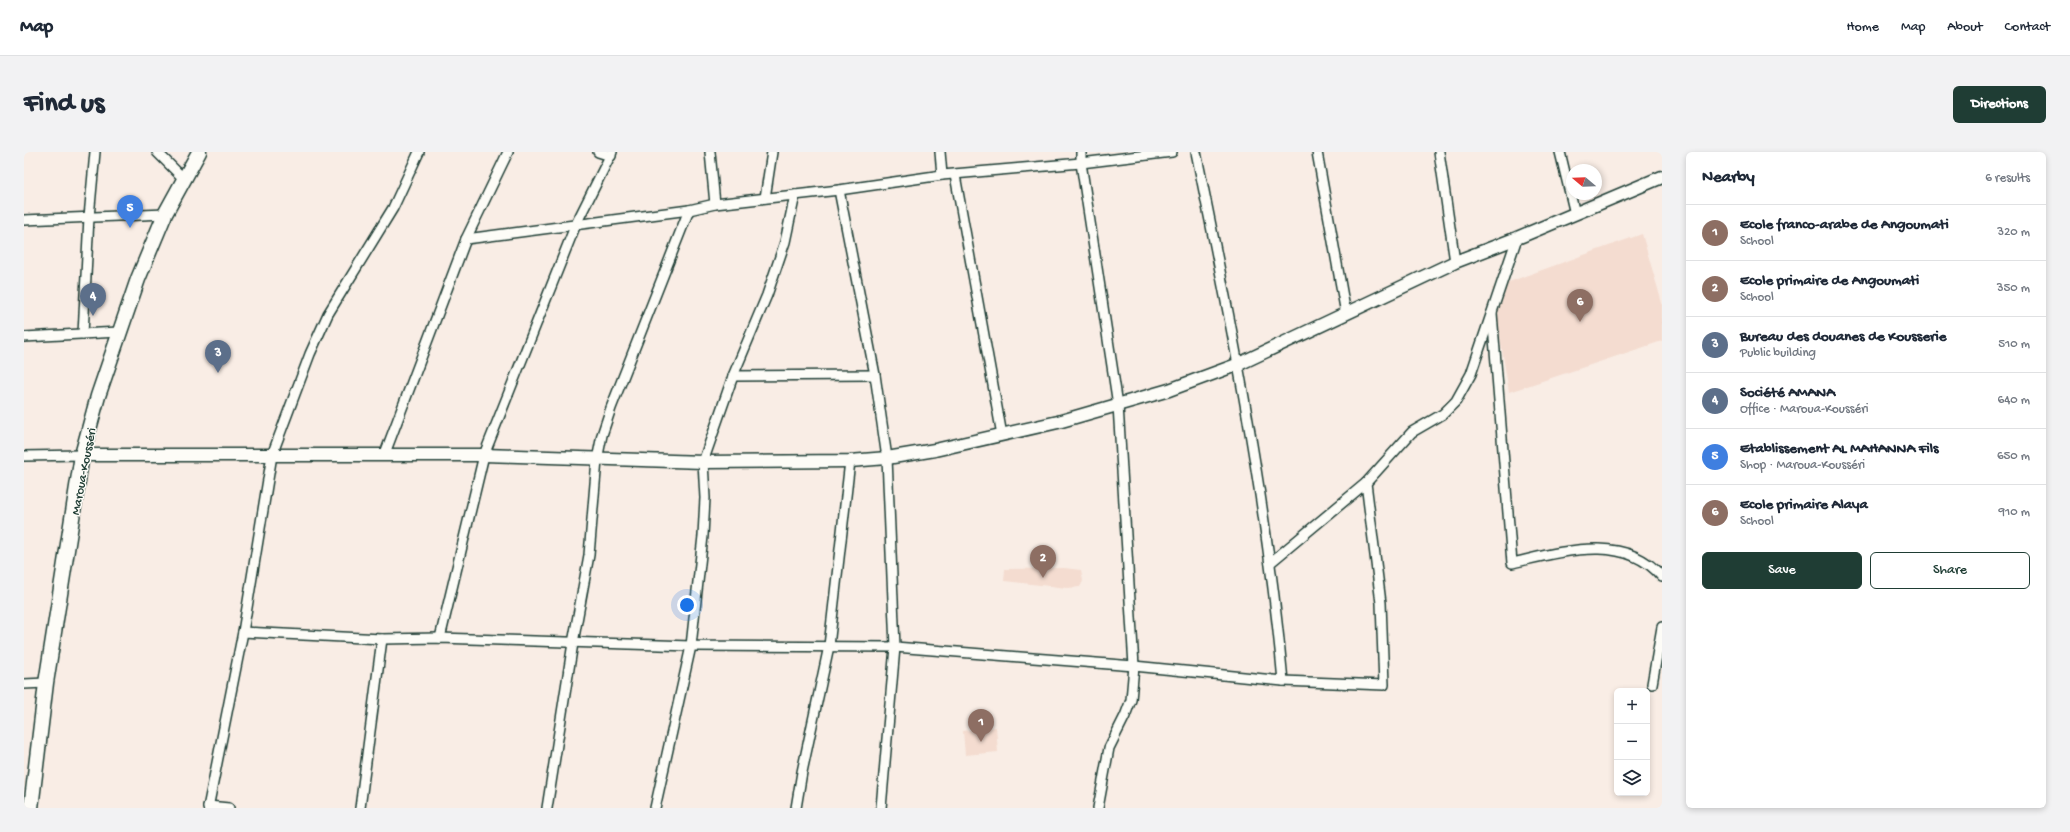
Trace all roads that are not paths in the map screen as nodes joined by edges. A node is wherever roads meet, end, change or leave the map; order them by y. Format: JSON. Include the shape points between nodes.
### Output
{"nodes":[{"id":1,"x":95,"y":152,"type":"edge"},
{"id":2,"x":157,"y":152,"type":"edge"},
{"id":3,"x":199,"y":152,"type":"edge"},
{"id":4,"x":419,"y":152,"type":"edge"},
{"id":5,"x":508,"y":152,"type":"edge"},
{"id":6,"x":598,"y":152,"type":"edge"},
{"id":7,"x":710,"y":152,"type":"edge"},
{"id":8,"x":772,"y":152,"type":"edge"},
{"id":9,"x":940,"y":152,"type":"edge"},
{"id":10,"x":1081,"y":152,"type":"edge"},
{"id":11,"x":1172,"y":152,"type":"edge"},
{"id":12,"x":1196,"y":152,"type":"edge"},
{"id":13,"x":1317,"y":152,"type":"edge"},
{"id":14,"x":1439,"y":152,"type":"edge"},
{"id":15,"x":1560,"y":152,"type":"edge"},
{"id":16,"x":612,"y":154,"type":"edge"},
{"id":17,"x":1080,"y":164,"type":"junction"},
{"id":18,"x":942,"y":175,"type":"junction"},
{"id":19,"x":955,"y":175,"type":"junction"},
{"id":20,"x":1662,"y":177,"type":"edge"},
{"id":21,"x":183,"y":178,"type":"junction"},
{"id":22,"x":839,"y":190,"type":"junction"},
{"id":23,"x":795,"y":195,"type":"junction"},
{"id":24,"x":765,"y":198,"type":"junction"},
{"id":25,"x":715,"y":204,"type":"junction"},
{"id":26,"x":689,"y":210,"type":"junction"},
{"id":27,"x":165,"y":214,"type":"junction"},
{"id":28,"x":1575,"y":214,"type":"junction"},
{"id":29,"x":89,"y":217,"type":"junction"},
{"id":30,"x":24,"y":220,"type":"edge"},
{"id":31,"x":576,"y":224,"type":"junction"},
{"id":32,"x":1517,"y":238,"type":"junction"},
{"id":33,"x":466,"y":239,"type":"junction"},
{"id":34,"x":1455,"y":262,"type":"junction"},
{"id":35,"x":1492,"y":309,"type":"junction"},
{"id":36,"x":1346,"y":314,"type":"junction"},
{"id":37,"x":119,"y":332,"type":"junction"},
{"id":38,"x":83,"y":334,"type":"junction"},
{"id":39,"x":24,"y":337,"type":"edge"},
{"id":40,"x":1239,"y":364,"type":"junction"},
{"id":41,"x":874,"y":375,"type":"junction"},
{"id":42,"x":733,"y":376,"type":"junction"},
{"id":43,"x":1118,"y":405,"type":"junction"},
{"id":44,"x":1002,"y":435,"type":"junction"},
{"id":45,"x":82,"y":455,"type":"junction"},
{"id":46,"x":272,"y":455,"type":"junction"},
{"id":47,"x":484,"y":455,"type":"junction"},
{"id":48,"x":24,"y":456,"type":"edge"},
{"id":49,"x":384,"y":456,"type":"junction"},
{"id":50,"x":887,"y":458,"type":"junction"},
{"id":51,"x":597,"y":460,"type":"junction"},
{"id":52,"x":850,"y":460,"type":"junction"},
{"id":53,"x":703,"y":462,"type":"junction"},
{"id":54,"x":1366,"y":483,"type":"junction"},
{"id":55,"x":1270,"y":563,"type":"junction"},
{"id":56,"x":1662,"y":578,"type":"edge"},
{"id":57,"x":1662,"y":627,"type":"edge"},
{"id":58,"x":243,"y":632,"type":"junction"},
{"id":59,"x":382,"y":638,"type":"junction"},
{"id":60,"x":440,"y":638,"type":"junction"},
{"id":61,"x":573,"y":643,"type":"junction"},
{"id":62,"x":691,"y":646,"type":"junction"},
{"id":63,"x":829,"y":646,"type":"junction"},
{"id":64,"x":895,"y":647,"type":"junction"},
{"id":65,"x":1134,"y":666,"type":"junction"},
{"id":66,"x":1283,"y":680,"type":"junction"},
{"id":67,"x":46,"y":683,"type":"junction"},
{"id":68,"x":24,"y":684,"type":"edge"},
{"id":69,"x":1652,"y":684,"type":"dead end"},
{"id":70,"x":208,"y":807,"type":"edge"},
{"id":71,"x":31,"y":808,"type":"edge"},
{"id":72,"x":229,"y":808,"type":"edge"},
{"id":73,"x":360,"y":808,"type":"edge"},
{"id":74,"x":547,"y":808,"type":"edge"},
{"id":75,"x":655,"y":808,"type":"edge"},
{"id":76,"x":796,"y":808,"type":"edge"},
{"id":77,"x":881,"y":808,"type":"edge"},
{"id":78,"x":1098,"y":808,"type":"edge"}],
"edges":[{"from":1,"to":29,"type":"street"},
{"from":2,"to":21,"type":"street"},
{"from":3,"to":21,"type":"highway","name":"Maroua-Kousséri"},
{"from":4,"to":46,"type":"street","via":[[393,208],[328,314]]},
{"from":5,"to":33,"type":"street"},
{"from":6,"to":16,"type":"street"},
{"from":7,"to":25,"type":"street"},
{"from":8,"to":24,"type":"street"},
{"from":9,"to":18,"type":"street"},
{"from":10,"to":17,"type":"street"},
{"from":11,"to":17,"type":"street"},
{"from":12,"to":40,"type":"street"},
{"from":13,"to":36,"type":"street"},
{"from":14,"to":34,"type":"street"},
{"from":15,"to":28,"type":"street"},
{"from":16,"to":31,"type":"street"},
{"from":17,"to":19,"type":"street"},
{"from":17,"to":43,"type":"street"},
{"from":18,"to":19,"type":"street"},
{"from":18,"to":22,"type":"street"},
{"from":19,"to":44,"type":"street"},
{"from":20,"to":28,"type":"main road"},
{"from":21,"to":27,"type":"highway","name":"Maroua-Kousséri"},
{"from":22,"to":23,"type":"street"},
{"from":22,"to":41,"type":"street"},
{"from":23,"to":24,"type":"street"},
{"from":23,"to":42,"type":"street","via":[[785,242],[767,295]]},
{"from":24,"to":25,"type":"street"},
{"from":25,"to":26,"type":"street"},
{"from":26,"to":31,"type":"street"},
{"from":26,"to":51,"type":"street","via":[[611,408]]},
{"from":27,"to":29,"type":"street"},
{"from":27,"to":37,"type":"highway","name":"Maroua-Kousséri"},
{"from":28,"to":32,"type":"main road"},
{"from":29,"to":30,"type":"street"},
{"from":29,"to":38,"type":"street"},
{"from":31,"to":33,"type":"street"},
{"from":31,"to":47,"type":"street"},
{"from":32,"to":34,"type":"main road"},
{"from":32,"to":35,"type":"street"},
{"from":33,"to":49,"type":"street"},
{"from":34,"to":36,"type":"main road"},
{"from":35,"to":54,"type":"street","via":[[1471,374],[1456,401],[1443,414],[1412,432]]},
{"from":35,"to":56,"type":"street","via":[[1512,563],[1581,549],[1614,550],[1639,558],[1653,566]]},
{"from":36,"to":40,"type":"main road"},
{"from":37,"to":38,"type":"street"},
{"from":37,"to":45,"type":"highway","name":"Maroua-Kousséri"},
{"from":38,"to":39,"type":"street"},
{"from":40,"to":43,"type":"main road","via":[[1169,390]]},
{"from":40,"to":55,"type":"street"},
{"from":41,"to":42,"type":"street"},
{"from":41,"to":50,"type":"street"},
{"from":42,"to":53,"type":"street"},
{"from":43,"to":44,"type":"main road"},
{"from":43,"to":65,"type":"street"},
{"from":44,"to":50,"type":"main road"},
{"from":45,"to":46,"type":"main road"},
{"from":45,"to":48,"type":"street"},
{"from":45,"to":67,"type":"highway","name":"Maroua-Kousséri"},
{"from":46,"to":49,"type":"main road"},
{"from":46,"to":58,"type":"street"},
{"from":47,"to":49,"type":"main road"},
{"from":47,"to":51,"type":"main road"},
{"from":47,"to":60,"type":"street"},
{"from":50,"to":52,"type":"main road"},
{"from":50,"to":64,"type":"street"},
{"from":51,"to":53,"type":"main road"},
{"from":51,"to":61,"type":"street","via":[[589,555]]},
{"from":52,"to":53,"type":"main road"},
{"from":52,"to":63,"type":"street"},
{"from":53,"to":62,"type":"street","via":[[703,536]]},
{"from":54,"to":55,"type":"street"},
{"from":54,"to":66,"type":"street","via":[[1381,603],[1384,685]]},
{"from":55,"to":66,"type":"street","via":[[1277,605]]},
{"from":57,"to":69,"type":"street"},
{"from":58,"to":59,"type":"street"},
{"from":58,"to":70,"type":"street"},
{"from":59,"to":60,"type":"street"},
{"from":59,"to":73,"type":"street"},
{"from":60,"to":61,"type":"street"},
{"from":61,"to":62,"type":"street"},
{"from":61,"to":74,"type":"street"},
{"from":62,"to":63,"type":"street"},
{"from":62,"to":75,"type":"street"},
{"from":63,"to":64,"type":"street"},
{"from":63,"to":76,"type":"street"},
{"from":64,"to":65,"type":"street"},
{"from":64,"to":77,"type":"street"},
{"from":65,"to":66,"type":"street"},
{"from":65,"to":78,"type":"street","via":[[1131,700],[1109,748]]},
{"from":67,"to":68,"type":"street"},
{"from":67,"to":71,"type":"highway","name":"Maroua-Kousséri"},
{"from":70,"to":72,"type":"street"}]}
